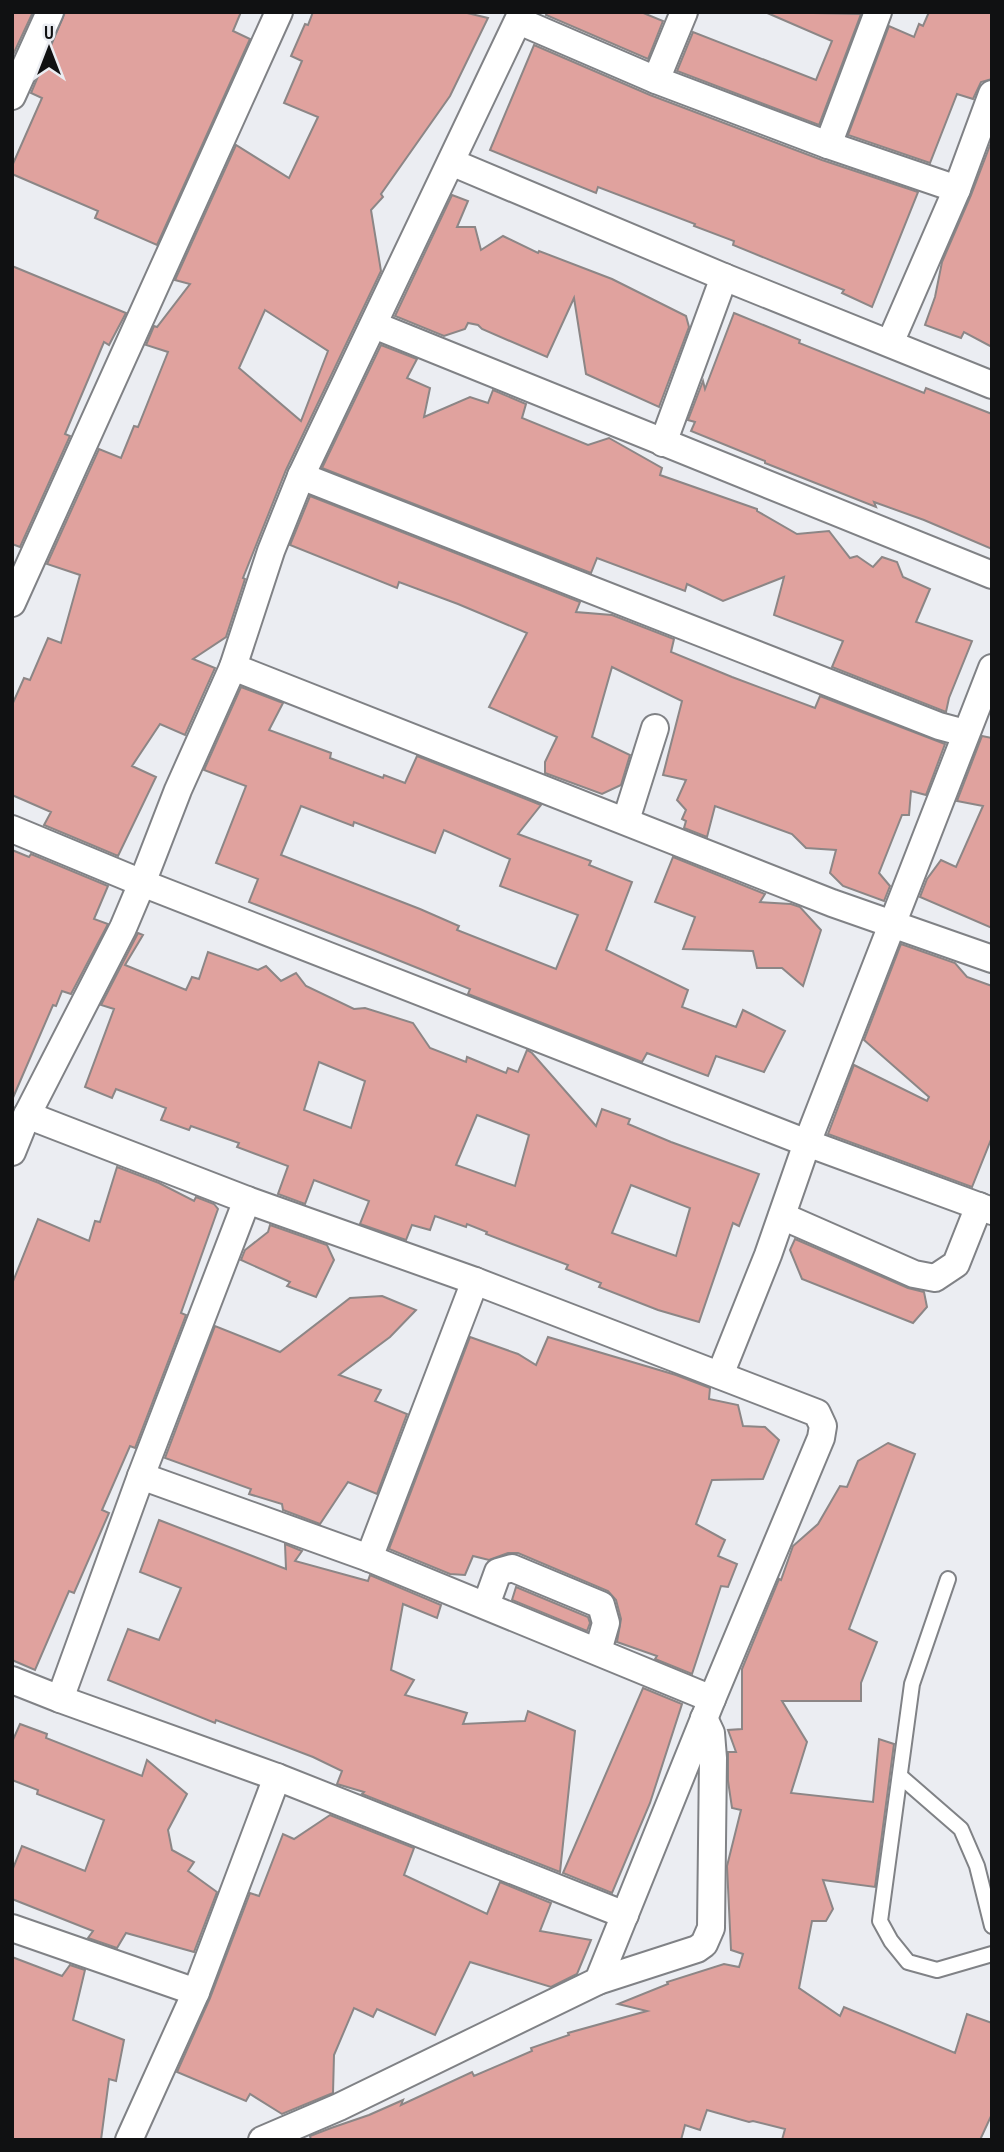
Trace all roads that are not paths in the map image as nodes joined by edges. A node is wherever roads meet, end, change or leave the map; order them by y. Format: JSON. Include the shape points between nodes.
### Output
{"nodes":[{"id":1,"x":50,"y":12,"type":"edge"},
{"id":2,"x":279,"y":12,"type":"edge"},
{"id":3,"x":684,"y":12,"type":"edge"},
{"id":4,"x":878,"y":12,"type":"edge"},
{"id":5,"x":520,"y":17,"type":"edge"},
{"id":6,"x":656,"y":80,"type":"junction"},
{"id":7,"x":992,"y":94,"type":"edge"},
{"id":8,"x":12,"y":96,"type":"edge"},
{"id":9,"x":828,"y":145,"type":"junction"},
{"id":10,"x":451,"y":162,"type":"junction"},
{"id":11,"x":957,"y":189,"type":"junction"},
{"id":12,"x":724,"y":277,"type":"junction"},
{"id":13,"x":374,"y":325,"type":"junction"},
{"id":14,"x":890,"y":343,"type":"junction"},
{"id":15,"x":992,"y":385,"type":"edge"},
{"id":16,"x":663,"y":443,"type":"junction"},
{"id":17,"x":301,"y":476,"type":"junction"},
{"id":18,"x":992,"y":575,"type":"edge"},
{"id":19,"x":14,"y":595,"type":"edge"},
{"id":20,"x":233,"y":667,"type":"junction"},
{"id":21,"x":992,"y":668,"type":"edge"},
{"id":22,"x":655,"y":728,"type":"dead end"},
{"id":23,"x":965,"y":733,"type":"junction"},
{"id":24,"x":626,"y":820,"type":"junction"},
{"id":25,"x":12,"y":829,"type":"edge"},
{"id":26,"x":142,"y":883,"type":"junction"},
{"id":27,"x":892,"y":923,"type":"junction"},
{"id":28,"x":992,"y":960,"type":"edge"},
{"id":29,"x":27,"y":1115,"type":"junction"},
{"id":30,"x":807,"y":1143,"type":"junction"},
{"id":31,"x":12,"y":1152,"type":"edge"},
{"id":32,"x":247,"y":1200,"type":"junction"},
{"id":33,"x":986,"y":1209,"type":"edge"},
{"id":34,"x":782,"y":1216,"type":"junction"},
{"id":35,"x":475,"y":1281,"type":"junction"},
{"id":36,"x":720,"y":1375,"type":"junction"},
{"id":37,"x":141,"y":1476,"type":"junction"},
{"id":38,"x":369,"y":1558,"type":"junction"},
{"id":39,"x":948,"y":1579,"type":"dead end"},
{"id":40,"x":486,"y":1605,"type":"junction"},
{"id":41,"x":598,"y":1651,"type":"junction"},
{"id":42,"x":12,"y":1680,"type":"edge"},
{"id":43,"x":60,"y":1699,"type":"junction"},
{"id":44,"x":708,"y":1709,"type":"junction"},
{"id":45,"x":900,"y":1776,"type":"junction"},
{"id":46,"x":277,"y":1777,"type":"junction"},
{"id":47,"x":625,"y":1915,"type":"junction"},
{"id":48,"x":992,"y":1927,"type":"edge"},
{"id":49,"x":12,"y":1928,"type":"edge"},
{"id":50,"x":992,"y":1954,"type":"edge"},
{"id":51,"x":598,"y":1981,"type":"junction"},
{"id":52,"x":196,"y":1992,"type":"junction"},
{"id":53,"x":128,"y":2140,"type":"edge"},
{"id":54,"x":261,"y":2140,"type":"edge"}],
"edges":[{"from":1,"to":8,"type":"street"},
{"from":2,"to":19,"type":"street"},
{"from":3,"to":6,"type":"street"},
{"from":4,"to":9,"type":"street"},
{"from":5,"to":6,"type":"street"},
{"from":5,"to":10,"type":"street"},
{"from":6,"to":9,"type":"street"},
{"from":7,"to":11,"type":"street"},
{"from":9,"to":11,"type":"street"},
{"from":10,"to":12,"type":"street"},
{"from":10,"to":13,"type":"street"},
{"from":11,"to":14,"type":"street"},
{"from":12,"to":14,"type":"street"},
{"from":12,"to":16,"type":"street"},
{"from":13,"to":16,"type":"street"},
{"from":13,"to":17,"type":"street"},
{"from":14,"to":15,"type":"street"},
{"from":16,"to":18,"type":"street"},
{"from":17,"to":20,"type":"street"},
{"from":17,"to":23,"type":"street"},
{"from":20,"to":24,"type":"street"},
{"from":20,"to":26,"type":"street"},
{"from":21,"to":23,"type":"street"},
{"from":22,"to":24,"type":"street"},
{"from":23,"to":27,"type":"street"},
{"from":24,"to":27,"type":"street"},
{"from":25,"to":26,"type":"street"},
{"from":26,"to":29,"type":"street"},
{"from":26,"to":30,"type":"street"},
{"from":27,"to":28,"type":"street"},
{"from":27,"to":30,"type":"street"},
{"from":29,"to":31,"type":"street"},
{"from":29,"to":32,"type":"street"},
{"from":30,"to":33,"type":"street"},
{"from":30,"to":34,"type":"street"},
{"from":32,"to":35,"type":"street"},
{"from":32,"to":37,"type":"street"},
{"from":33,"to":34,"type":"street","via":[[956,1264],[935,1278],[914,1274]]},
{"from":34,"to":36,"type":"street"},
{"from":35,"to":36,"type":"street"},
{"from":35,"to":38,"type":"street"},
{"from":36,"to":44,"type":"street","via":[[817,1413],[823,1433]]},
{"from":37,"to":38,"type":"street"},
{"from":37,"to":43,"type":"street"},
{"from":38,"to":40,"type":"street"},
{"from":39,"to":45,"type":"lane","via":[[912,1684]]},
{"from":40,"to":41,"type":"street"},
{"from":40,"to":41,"type":"street","via":[[498,1572],[512,1568],[601,1605],[606,1623]]},
{"from":41,"to":44,"type":"street"},
{"from":42,"to":43,"type":"street"},
{"from":43,"to":46,"type":"street"},
{"from":44,"to":47,"type":"street"},
{"from":44,"to":51,"type":"street","via":[[713,1758],[711,1928],[697,1949]]},
{"from":45,"to":48,"type":"lane","via":[[961,1829],[977,1866]]},
{"from":45,"to":50,"type":"lane","via":[[880,1921],[908,1962],[937,1970]]},
{"from":46,"to":47,"type":"street"},
{"from":46,"to":52,"type":"street"},
{"from":47,"to":51,"type":"street"},
{"from":49,"to":52,"type":"street"},
{"from":51,"to":54,"type":"street"},
{"from":52,"to":53,"type":"street"}]}
